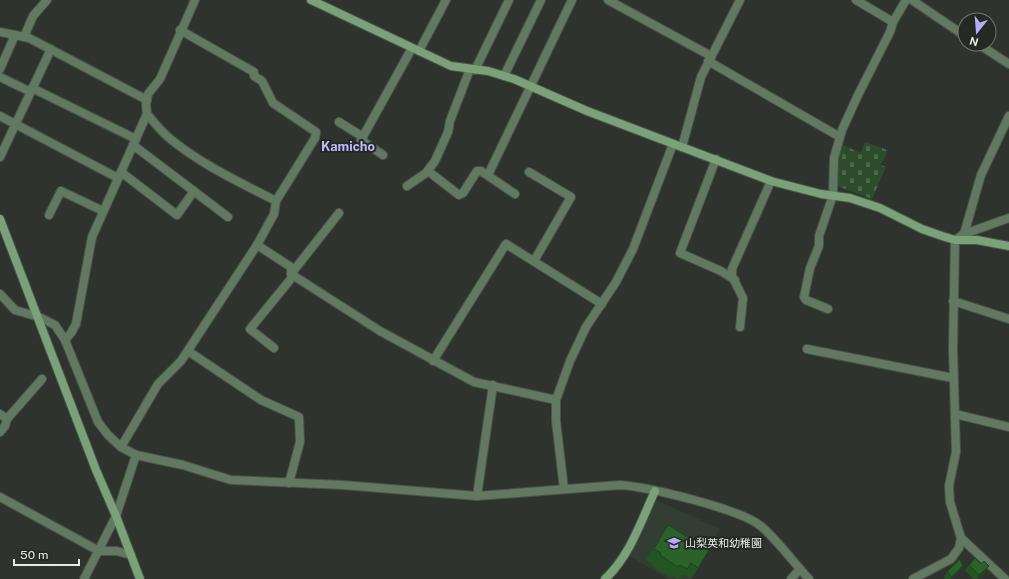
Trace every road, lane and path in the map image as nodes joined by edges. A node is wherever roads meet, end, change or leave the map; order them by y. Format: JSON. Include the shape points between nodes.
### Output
{"nodes":[{"id":1,"x":48,"y":0,"type":"edge"},
{"id":2,"x":195,"y":0,"type":"edge"},
{"id":3,"x":311,"y":0,"type":"edge"},
{"id":4,"x":446,"y":0,"type":"edge"},
{"id":5,"x":509,"y":0,"type":"edge"},
{"id":6,"x":541,"y":0,"type":"edge"},
{"id":7,"x":572,"y":0,"type":"edge"},
{"id":8,"x":608,"y":0,"type":"edge"},
{"id":9,"x":740,"y":0,"type":"edge"},
{"id":10,"x":856,"y":0,"type":"edge"},
{"id":11,"x":906,"y":0,"type":"edge"},
{"id":12,"x":912,"y":0,"type":"edge"},
{"id":13,"x":893,"y":22,"type":"junction"},
{"id":14,"x":180,"y":30,"type":"junction"},
{"id":15,"x":957,"y":31,"type":"edge"},
{"id":16,"x":0,"y":32,"type":"edge"},
{"id":17,"x":15,"y":35,"type":"junction"},
{"id":18,"x":24,"y":37,"type":"junction"},
{"id":19,"x":51,"y":49,"type":"junction"},
{"id":20,"x":416,"y":50,"type":"junction"},
{"id":21,"x":990,"y":52,"type":"edge"},
{"id":22,"x":709,"y":59,"type":"junction"},
{"id":23,"x":1009,"y":64,"type":"edge"},
{"id":24,"x":0,"y":69,"type":"edge"},
{"id":25,"x":472,"y":69,"type":"junction"},
{"id":26,"x":504,"y":76,"type":"junction"},
{"id":27,"x":0,"y":77,"type":"edge"},
{"id":28,"x":531,"y":86,"type":"junction"},
{"id":29,"x":32,"y":90,"type":"junction"},
{"id":30,"x":147,"y":100,"type":"junction"},
{"id":31,"x":147,"y":114,"type":"junction"},
{"id":32,"x":0,"y":116,"type":"edge"},
{"id":33,"x":1009,"y":116,"type":"edge"},
{"id":34,"x":339,"y":122,"type":"dead end"},
{"id":35,"x":16,"y":123,"type":"junction"},
{"id":36,"x":363,"y":137,"type":"junction"},
{"id":37,"x":840,"y":137,"type":"junction"},
{"id":38,"x":135,"y":142,"type":"junction"},
{"id":39,"x":673,"y":144,"type":"junction"},
{"id":40,"x":682,"y":147,"type":"junction"},
{"id":41,"x":383,"y":155,"type":"dead end"},
{"id":42,"x":0,"y":158,"type":"edge"},
{"id":43,"x":716,"y":159,"type":"junction"},
{"id":44,"x":428,"y":171,"type":"junction"},
{"id":45,"x":529,"y":172,"type":"dead end"},
{"id":46,"x":120,"y":175,"type":"junction"},
{"id":47,"x":488,"y":175,"type":"junction"},
{"id":48,"x":771,"y":181,"type":"junction"},
{"id":49,"x":407,"y":186,"type":"dead end"},
{"id":50,"x":194,"y":191,"type":"junction"},
{"id":51,"x":515,"y":194,"type":"dead end"},
{"id":52,"x":833,"y":195,"type":"junction"},
{"id":53,"x":276,"y":201,"type":"junction"},
{"id":54,"x":103,"y":211,"type":"junction"},
{"id":55,"x":339,"y":213,"type":"dead end"},
{"id":56,"x":49,"y":215,"type":"dead end"},
{"id":57,"x":228,"y":217,"type":"dead end"},
{"id":58,"x":1009,"y":218,"type":"edge"},
{"id":59,"x":0,"y":219,"type":"edge"},
{"id":60,"x":964,"y":234,"type":"junction"},
{"id":61,"x":955,"y":240,"type":"junction"},
{"id":62,"x":257,"y":245,"type":"junction"},
{"id":63,"x":1009,"y":246,"type":"edge"},
{"id":64,"x":534,"y":261,"type":"junction"},
{"id":65,"x":293,"y":275,"type":"junction"},
{"id":66,"x":735,"y":280,"type":"junction"},
{"id":67,"x":0,"y":294,"type":"edge"},
{"id":68,"x":953,"y":301,"type":"junction"},
{"id":69,"x":602,"y":304,"type":"junction"},
{"id":70,"x":828,"y":309,"type":"dead end"},
{"id":71,"x":39,"y":317,"type":"junction"},
{"id":72,"x":1009,"y":319,"type":"edge"},
{"id":73,"x":740,"y":327,"type":"dead end"},
{"id":74,"x":65,"y":340,"type":"junction"},
{"id":75,"x":274,"y":348,"type":"dead end"},
{"id":76,"x":807,"y":350,"type":"dead end"},
{"id":77,"x":188,"y":351,"type":"junction"},
{"id":78,"x":433,"y":361,"type":"junction"},
{"id":79,"x":953,"y":378,"type":"junction"},
{"id":80,"x":42,"y":379,"type":"dead end"},
{"id":81,"x":493,"y":386,"type":"junction"},
{"id":82,"x":556,"y":400,"type":"junction"},
{"id":83,"x":0,"y":414,"type":"edge"},
{"id":84,"x":955,"y":414,"type":"junction"},
{"id":85,"x":7,"y":419,"type":"junction"},
{"id":86,"x":1009,"y":427,"type":"edge"},
{"id":87,"x":0,"y":432,"type":"edge"},
{"id":88,"x":120,"y":446,"type":"junction"},
{"id":89,"x":136,"y":455,"type":"junction"},
{"id":90,"x":289,"y":482,"type":"junction"},
{"id":91,"x":564,"y":489,"type":"junction"},
{"id":92,"x":656,"y":491,"type":"junction"},
{"id":93,"x":477,"y":496,"type":"junction"},
{"id":94,"x":0,"y":497,"type":"edge"},
{"id":95,"x":116,"y":516,"type":"junction"},
{"id":96,"x":961,"y":538,"type":"junction"},
{"id":97,"x":99,"y":551,"type":"junction"},
{"id":98,"x":131,"y":555,"type":"junction"},
{"id":99,"x":800,"y":569,"type":"junction"},
{"id":100,"x":84,"y":579,"type":"edge"},
{"id":101,"x":140,"y":579,"type":"edge"},
{"id":102,"x":604,"y":579,"type":"edge"},
{"id":103,"x":790,"y":579,"type":"edge"},
{"id":104,"x":809,"y":579,"type":"edge"},
{"id":105,"x":913,"y":579,"type":"edge"},
{"id":106,"x":1005,"y":579,"type":"edge"}],
"edges":[{"from":1,"to":18,"type":"street","via":[[33,16]]},
{"from":2,"to":14,"type":"street"},
{"from":3,"to":20,"type":"street"},
{"from":4,"to":20,"type":"street"},
{"from":5,"to":25,"type":"street"},
{"from":6,"to":26,"type":"street"},
{"from":7,"to":28,"type":"street","via":[[532,79]]},
{"from":8,"to":22,"type":"street"},
{"from":9,"to":22,"type":"street"},
{"from":10,"to":13,"type":"street"},
{"from":11,"to":13,"type":"street"},
{"from":12,"to":15,"type":"street"},
{"from":13,"to":37,"type":"street"},
{"from":14,"to":30,"type":"street","via":[[160,79],[148,94]]},
{"from":14,"to":53,"type":"street","via":[[254,72],[254,76],[262,81],[273,103],[316,132]]},
{"from":16,"to":17,"type":"street"},
{"from":17,"to":18,"type":"street"},
{"from":17,"to":24,"type":"street"},
{"from":18,"to":19,"type":"street"},
{"from":19,"to":29,"type":"street"},
{"from":19,"to":30,"type":"street"},
{"from":20,"to":25,"type":"street","via":[[451,66]]},
{"from":20,"to":36,"type":"street"},
{"from":21,"to":23,"type":"street"},
{"from":22,"to":37,"type":"street"},
{"from":22,"to":40,"type":"street","via":[[701,77]]},
{"from":25,"to":26,"type":"street"},
{"from":25,"to":44,"type":"street","via":[[450,121],[448,132]]},
{"from":26,"to":28,"type":"street"},
{"from":27,"to":29,"type":"street"},
{"from":28,"to":39,"type":"street"},
{"from":28,"to":47,"type":"street"},
{"from":29,"to":35,"type":"street"},
{"from":29,"to":38,"type":"street"},
{"from":30,"to":31,"type":"street"},
{"from":31,"to":38,"type":"street"},
{"from":31,"to":53,"type":"street","via":[[167,136],[186,151]]},
{"from":32,"to":35,"type":"street"},
{"from":33,"to":60,"type":"street","via":[[981,175]]},
{"from":34,"to":36,"type":"street"},
{"from":35,"to":42,"type":"street"},
{"from":35,"to":46,"type":"street"},
{"from":36,"to":41,"type":"street","via":[[361,140]]},
{"from":37,"to":52,"type":"street","via":[[834,158]]},
{"from":38,"to":46,"type":"street"},
{"from":38,"to":50,"type":"street"},
{"from":39,"to":40,"type":"street"},
{"from":39,"to":69,"type":"street","via":[[633,249]]},
{"from":40,"to":43,"type":"street"},
{"from":43,"to":48,"type":"street"},
{"from":43,"to":66,"type":"street","via":[[680,253]]},
{"from":44,"to":47,"type":"street","via":[[459,195],[477,171]]},
{"from":44,"to":49,"type":"street"},
{"from":45,"to":64,"type":"street","via":[[572,197]]},
{"from":46,"to":50,"type":"street","via":[[177,215]]},
{"from":46,"to":54,"type":"street"},
{"from":47,"to":51,"type":"street"},
{"from":48,"to":52,"type":"street"},
{"from":48,"to":66,"type":"street","via":[[732,269]]},
{"from":50,"to":57,"type":"street"},
{"from":52,"to":61,"type":"street","via":[[880,208],[922,229]]},
{"from":52,"to":70,"type":"street","via":[[819,236],[819,246],[810,268],[804,297]]},
{"from":53,"to":62,"type":"street","via":[[274,214]]},
{"from":54,"to":56,"type":"street","via":[[61,190]]},
{"from":54,"to":74,"type":"street","via":[[92,237],[76,324]]},
{"from":55,"to":65,"type":"street"},
{"from":58,"to":60,"type":"street"},
{"from":59,"to":71,"type":"street"},
{"from":60,"to":61,"type":"street"},
{"from":61,"to":63,"type":"street","via":[[977,240]]},
{"from":61,"to":68,"type":"street"},
{"from":62,"to":65,"type":"street","via":[[290,267]]},
{"from":62,"to":77,"type":"street"},
{"from":64,"to":69,"type":"street"},
{"from":64,"to":78,"type":"street","via":[[506,244]]},
{"from":65,"to":75,"type":"street","via":[[250,329]]},
{"from":65,"to":78,"type":"street","via":[[380,331]]},
{"from":66,"to":73,"type":"street","via":[[743,298]]},
{"from":67,"to":71,"type":"street","via":[[15,310]]},
{"from":68,"to":72,"type":"street"},
{"from":68,"to":79,"type":"street"},
{"from":69,"to":82,"type":"street","via":[[586,327]]},
{"from":71,"to":74,"type":"street","via":[[55,325]]},
{"from":71,"to":95,"type":"street","via":[[96,470]]},
{"from":74,"to":88,"type":"street","via":[[98,422]]},
{"from":76,"to":79,"type":"street"},
{"from":77,"to":88,"type":"street","via":[[158,384]]},
{"from":77,"to":90,"type":"street","via":[[261,400],[299,416],[300,442]]},
{"from":78,"to":81,"type":"street","via":[[474,382]]},
{"from":79,"to":84,"type":"street"},
{"from":80,"to":85,"type":"street"},
{"from":81,"to":82,"type":"street"},
{"from":81,"to":93,"type":"street"},
{"from":82,"to":91,"type":"street"},
{"from":83,"to":85,"type":"street"},
{"from":84,"to":86,"type":"street"},
{"from":84,"to":96,"type":"street","via":[[956,452],[950,502]]},
{"from":85,"to":87,"type":"street"},
{"from":88,"to":89,"type":"street"},
{"from":89,"to":90,"type":"street","via":[[183,465],[231,480]]},
{"from":89,"to":95,"type":"street"},
{"from":90,"to":93,"type":"street"},
{"from":91,"to":92,"type":"street","via":[[620,485]]},
{"from":91,"to":93,"type":"street"},
{"from":92,"to":99,"type":"street","via":[[748,518],[762,526]]},
{"from":92,"to":102,"type":"street","via":[[628,549]]},
{"from":94,"to":97,"type":"street"},
{"from":95,"to":97,"type":"street"},
{"from":95,"to":98,"type":"street"},
{"from":96,"to":105,"type":"street","via":[[959,548],[950,559]]},
{"from":96,"to":106,"type":"street"},
{"from":97,"to":98,"type":"street","via":[[117,551]]},
{"from":97,"to":100,"type":"street"},
{"from":98,"to":101,"type":"street"},
{"from":99,"to":103,"type":"street"},
{"from":99,"to":104,"type":"street"}]}
